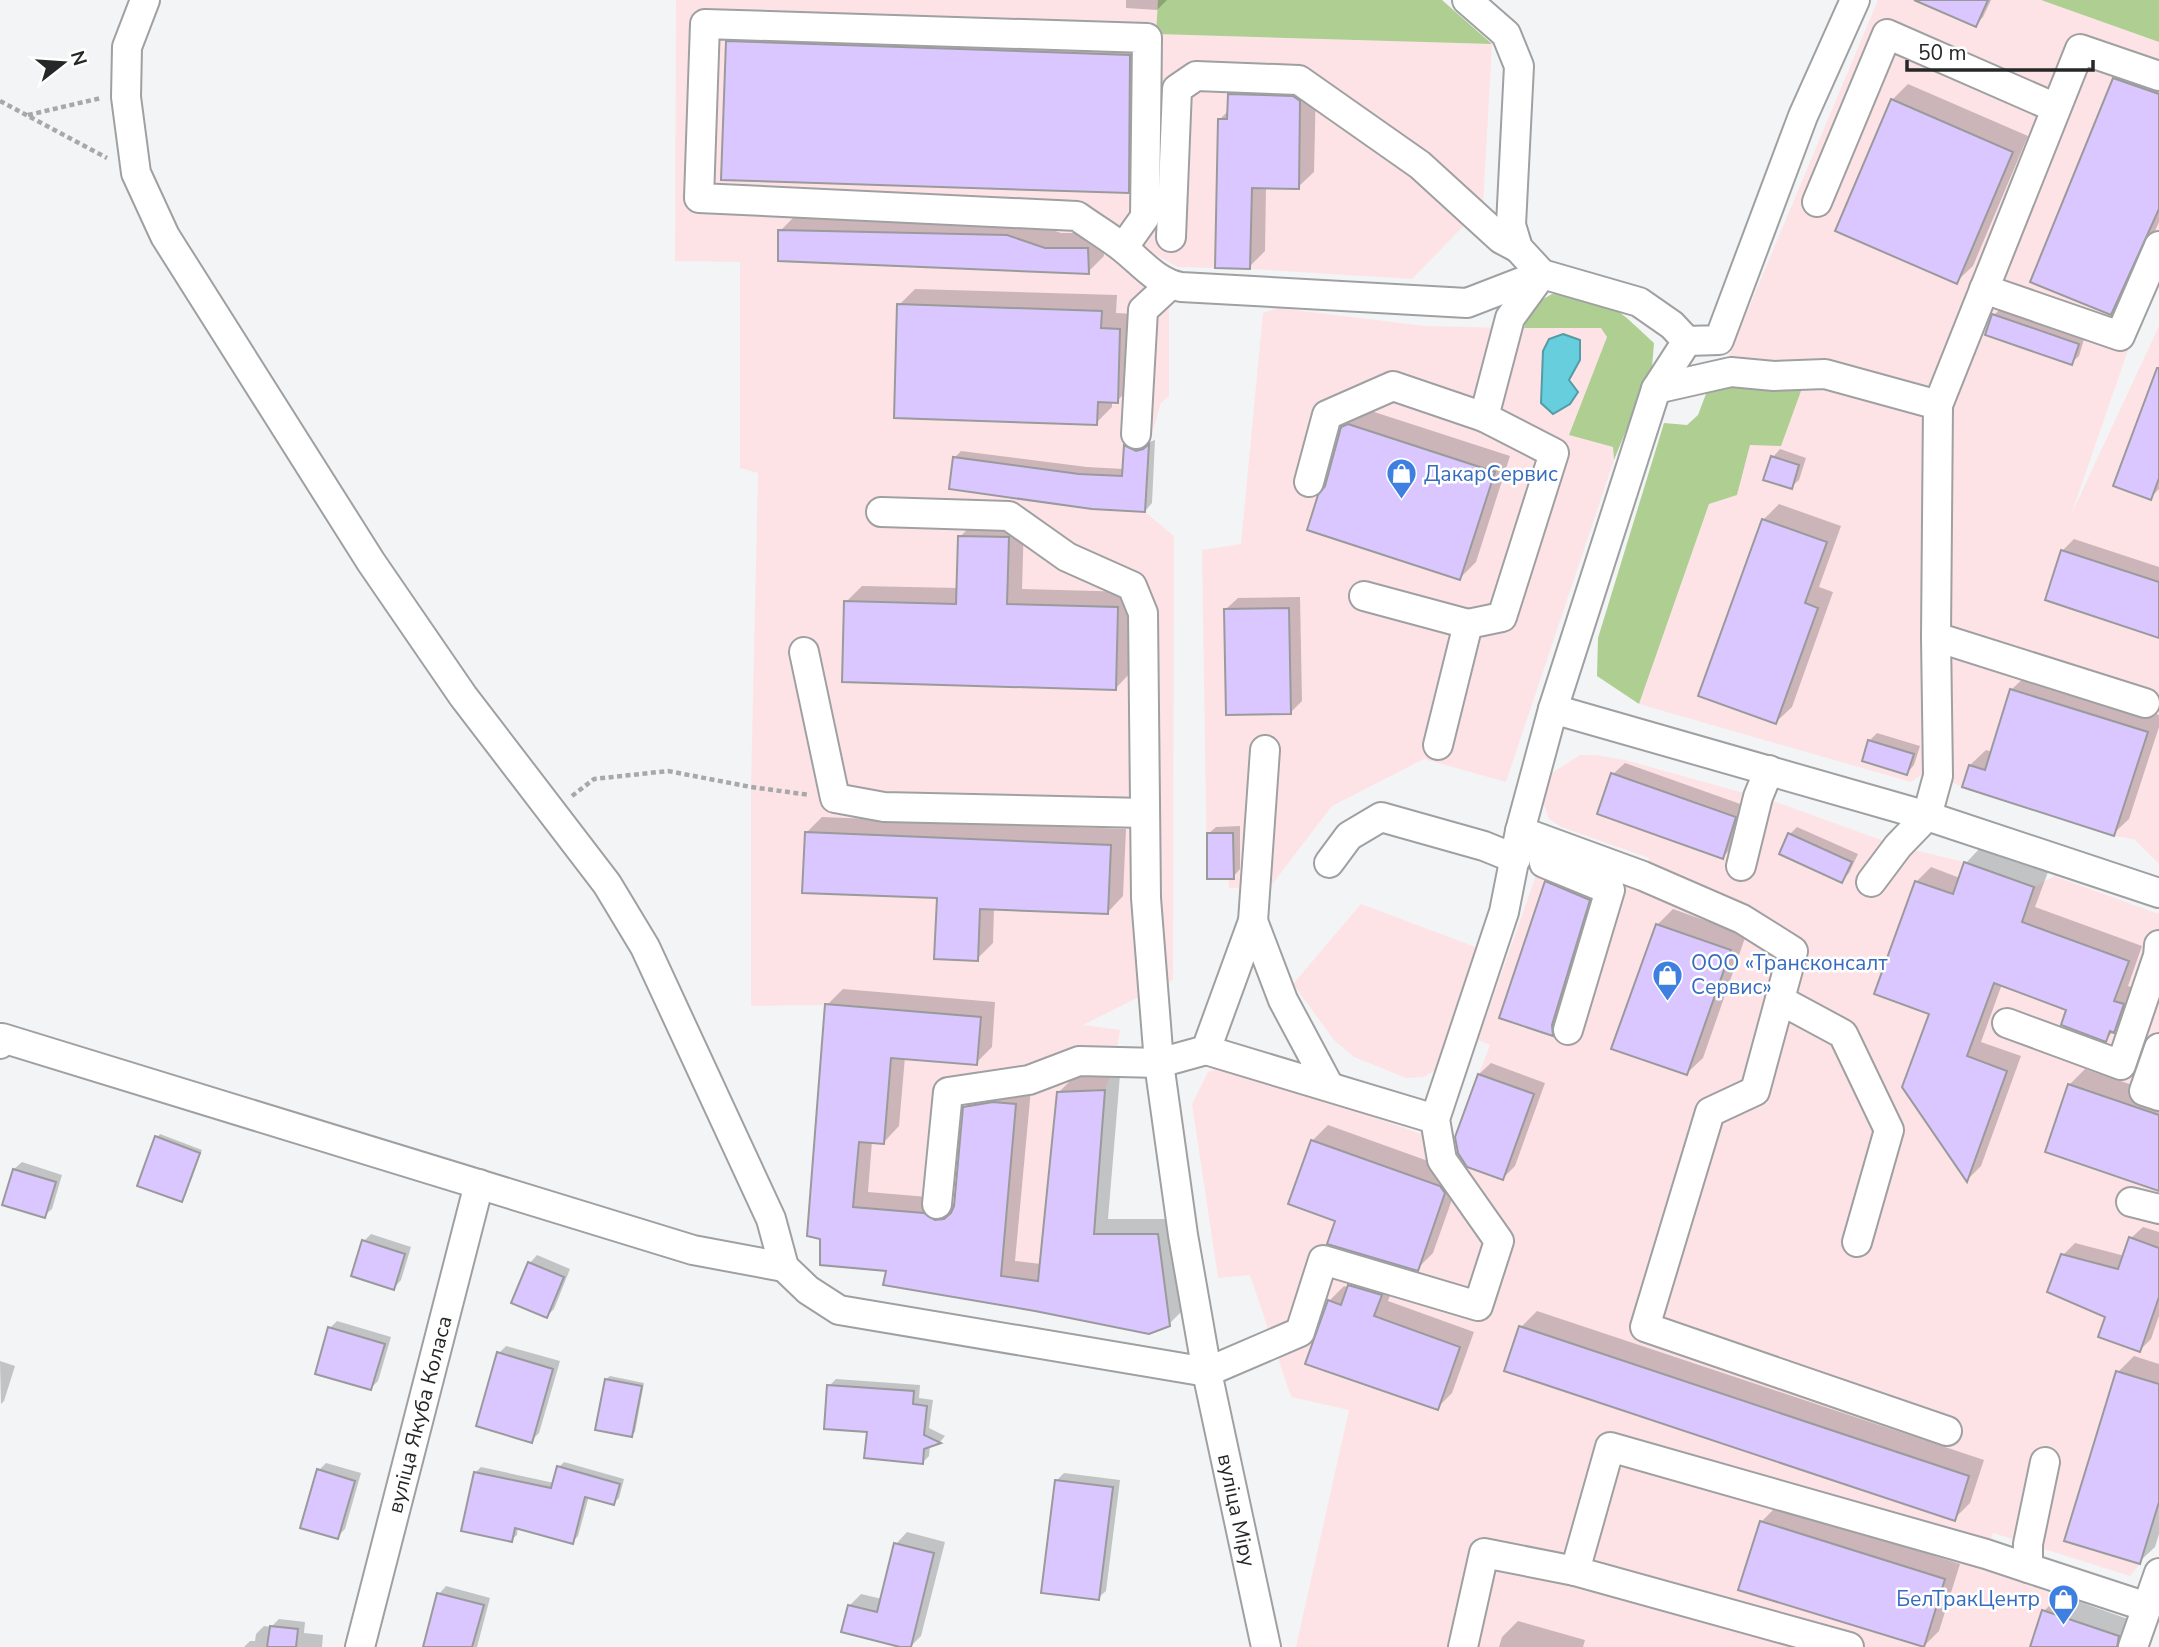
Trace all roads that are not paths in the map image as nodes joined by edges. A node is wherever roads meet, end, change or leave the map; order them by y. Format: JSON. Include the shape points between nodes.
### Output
{"nodes":[{"id":1,"x":145,"y":0,"type":"edge"},
{"id":2,"x":1467,"y":0,"type":"edge"},
{"id":3,"x":1855,"y":0,"type":"edge"},
{"id":4,"x":2159,"y":76,"type":"edge"},
{"id":5,"x":2056,"y":108,"type":"junction"},
{"id":6,"x":1817,"y":202,"type":"dead end"},
{"id":7,"x":1171,"y":237,"type":"dead end"},
{"id":8,"x":2159,"y":246,"type":"edge"},
{"id":9,"x":1124,"y":248,"type":"junction"},
{"id":10,"x":1518,"y":248,"type":"junction"},
{"id":11,"x":1542,"y":274,"type":"junction"},
{"id":12,"x":1170,"y":285,"type":"junction"},
{"id":13,"x":1984,"y":289,"type":"junction"},
{"id":14,"x":1687,"y":341,"type":"junction"},
{"id":15,"x":1656,"y":388,"type":"junction"},
{"id":16,"x":1938,"y":405,"type":"junction"},
{"id":17,"x":1484,"y":417,"type":"junction"},
{"id":18,"x":1136,"y":434,"type":"dead end"},
{"id":19,"x":1309,"y":482,"type":"dead end"},
{"id":20,"x":881,"y":512,"type":"dead end"},
{"id":21,"x":1364,"y":596,"type":"dead end"},
{"id":22,"x":1468,"y":624,"type":"junction"},
{"id":23,"x":1936,"y":637,"type":"junction"},
{"id":24,"x":804,"y":652,"type":"dead end"},
{"id":25,"x":2145,"y":703,"type":"dead end"},
{"id":26,"x":1553,"y":709,"type":"junction"},
{"id":27,"x":1438,"y":745,"type":"dead end"},
{"id":28,"x":1265,"y":750,"type":"dead end"},
{"id":29,"x":1769,"y":770,"type":"junction"},
{"id":30,"x":1145,"y":813,"type":"junction"},
{"id":31,"x":1927,"y":816,"type":"junction"},
{"id":32,"x":1531,"y":835,"type":"junction"},
{"id":33,"x":1516,"y":859,"type":"junction"},
{"id":34,"x":1329,"y":863,"type":"dead end"},
{"id":35,"x":1741,"y":866,"type":"dead end"},
{"id":36,"x":1871,"y":882,"type":"dead end"},
{"id":37,"x":2159,"y":893,"type":"edge"},
{"id":38,"x":1253,"y":921,"type":"junction"},
{"id":39,"x":2159,"y":944,"type":"edge"},
{"id":40,"x":1780,"y":1000,"type":"junction"},
{"id":41,"x":2007,"y":1023,"type":"dead end"},
{"id":42,"x":1568,"y":1030,"type":"dead end"},
{"id":43,"x":1,"y":1041,"type":"edge"},
{"id":44,"x":2159,"y":1048,"type":"edge"},
{"id":45,"x":1206,"y":1050,"type":"junction"},
{"id":46,"x":1158,"y":1063,"type":"junction"},
{"id":47,"x":1329,"y":1086,"type":"junction"},
{"id":48,"x":2159,"y":1096,"type":"edge"},
{"id":49,"x":1435,"y":1119,"type":"junction"},
{"id":50,"x":479,"y":1184,"type":"junction"},
{"id":51,"x":2131,"y":1202,"type":"dead end"},
{"id":52,"x":937,"y":1203,"type":"dead end"},
{"id":53,"x":2159,"y":1209,"type":"edge"},
{"id":54,"x":1857,"y":1242,"type":"dead end"},
{"id":55,"x":784,"y":1267,"type":"junction"},
{"id":56,"x":1207,"y":1372,"type":"junction"},
{"id":57,"x":1947,"y":1431,"type":"dead end"},
{"id":58,"x":2045,"y":1462,"type":"dead end"},
{"id":59,"x":2028,"y":1568,"type":"junction"},
{"id":60,"x":1575,"y":1572,"type":"junction"},
{"id":61,"x":2159,"y":1573,"type":"edge"},
{"id":62,"x":2147,"y":1606,"type":"junction"},
{"id":63,"x":360,"y":1647,"type":"edge"},
{"id":64,"x":1266,"y":1647,"type":"edge"},
{"id":65,"x":1463,"y":1647,"type":"edge"},
{"id":66,"x":1849,"y":1647,"type":"edge"},
{"id":67,"x":2133,"y":1647,"type":"edge"}],
"edges":[{"from":1,"to":55,"type":"street","via":[[127,47],[126,97],[136,173],[165,236],[371,562],[463,696],[607,884],[645,947],[771,1219]]},
{"from":2,"to":10,"type":"street","via":[[1506,34],[1519,66],[1511,225]]},
{"from":3,"to":14,"type":"street","via":[[1803,116],[1719,340]]},
{"from":4,"to":5,"type":"street","via":[[2080,49]]},
{"from":5,"to":6,"type":"street","via":[[1887,34]]},
{"from":5,"to":13,"type":"street"},
{"from":7,"to":10,"type":"street","via":[[1177,89],[1196,76],[1298,80],[1420,165],[1501,239]]},
{"from":8,"to":13,"type":"street","via":[[2120,336]]},
{"from":9,"to":9,"type":"street","via":[[1077,216],[699,198],[705,24],[1147,38],[1145,217]]},
{"from":9,"to":12,"type":"street"},
{"from":10,"to":11,"type":"street"},
{"from":11,"to":12,"type":"street","via":[[1466,303]]},
{"from":11,"to":14,"type":"street","via":[[1639,302]]},
{"from":11,"to":17,"type":"street","via":[[1510,318]]},
{"from":12,"to":18,"type":"street","via":[[1143,310]]},
{"from":13,"to":16,"type":"street"},
{"from":14,"to":15,"type":"street"},
{"from":15,"to":16,"type":"street","via":[[1731,372],[1825,374]]},
{"from":15,"to":26,"type":"street"},
{"from":16,"to":23,"type":"street"},
{"from":17,"to":19,"type":"street","via":[[1393,386],[1327,415]]},
{"from":17,"to":22,"type":"street","via":[[1554,453],[1502,617]]},
{"from":20,"to":30,"type":"street","name":"вуліца Міру","via":[[1009,516],[1067,557],[1132,586],[1143,613]]},
{"from":21,"to":22,"type":"street"},
{"from":22,"to":27,"type":"street"},
{"from":23,"to":25,"type":"street"},
{"from":23,"to":31,"type":"street","via":[[1938,776]]},
{"from":24,"to":30,"type":"street","via":[[835,798],[884,807]]},
{"from":26,"to":29,"type":"street"},
{"from":26,"to":32,"type":"street"},
{"from":28,"to":38,"type":"street"},
{"from":29,"to":31,"type":"street"},
{"from":29,"to":35,"type":"street"},
{"from":30,"to":46,"type":"street","name":"вуліца Міру"},
{"from":31,"to":36,"type":"street"},
{"from":31,"to":37,"type":"street"},
{"from":32,"to":33,"type":"street"},
{"from":32,"to":40,"type":"street","via":[[1742,919],[1793,951]]},
{"from":32,"to":42,"type":"street","via":[[1544,863],[1610,890]]},
{"from":33,"to":34,"type":"street","via":[[1381,817],[1349,836]]},
{"from":33,"to":49,"type":"street","via":[[1504,912]]},
{"from":38,"to":45,"type":"street"},
{"from":38,"to":47,"type":"street","via":[[1283,1000]]},
{"from":39,"to":41,"type":"street","via":[[2122,1065]]},
{"from":40,"to":54,"type":"street","via":[[1843,1034],[1889,1130]]},
{"from":40,"to":57,"type":"street","via":[[1755,1091],[1710,1112],[1645,1327]]},
{"from":43,"to":50,"type":"street"},
{"from":44,"to":48,"type":"street","via":[[2144,1091]]},
{"from":45,"to":46,"type":"street"},
{"from":45,"to":47,"type":"street"},
{"from":46,"to":52,"type":"street","via":[[1079,1060],[1029,1080],[948,1092]]},
{"from":46,"to":56,"type":"street","name":"вуліца Міру"},
{"from":47,"to":49,"type":"street"},
{"from":49,"to":56,"type":"street","via":[[1442,1160],[1499,1241],[1478,1306],[1323,1260],[1300,1332]]},
{"from":50,"to":55,"type":"street","via":[[693,1250]]},
{"from":50,"to":63,"type":"street","name":"вуліца Якуба Коласа"},
{"from":51,"to":53,"type":"street"},
{"from":55,"to":56,"type":"street","via":[[839,1310]]},
{"from":56,"to":64,"type":"street","name":"вуліца Міру"},
{"from":58,"to":59,"type":"street","via":[[2028,1544]]},
{"from":59,"to":60,"type":"street","via":[[1610,1447]]},
{"from":59,"to":62,"type":"street"},
{"from":60,"to":65,"type":"street","via":[[1485,1553]]},
{"from":60,"to":66,"type":"street"},
{"from":61,"to":62,"type":"street"},
{"from":62,"to":67,"type":"street"}]}
